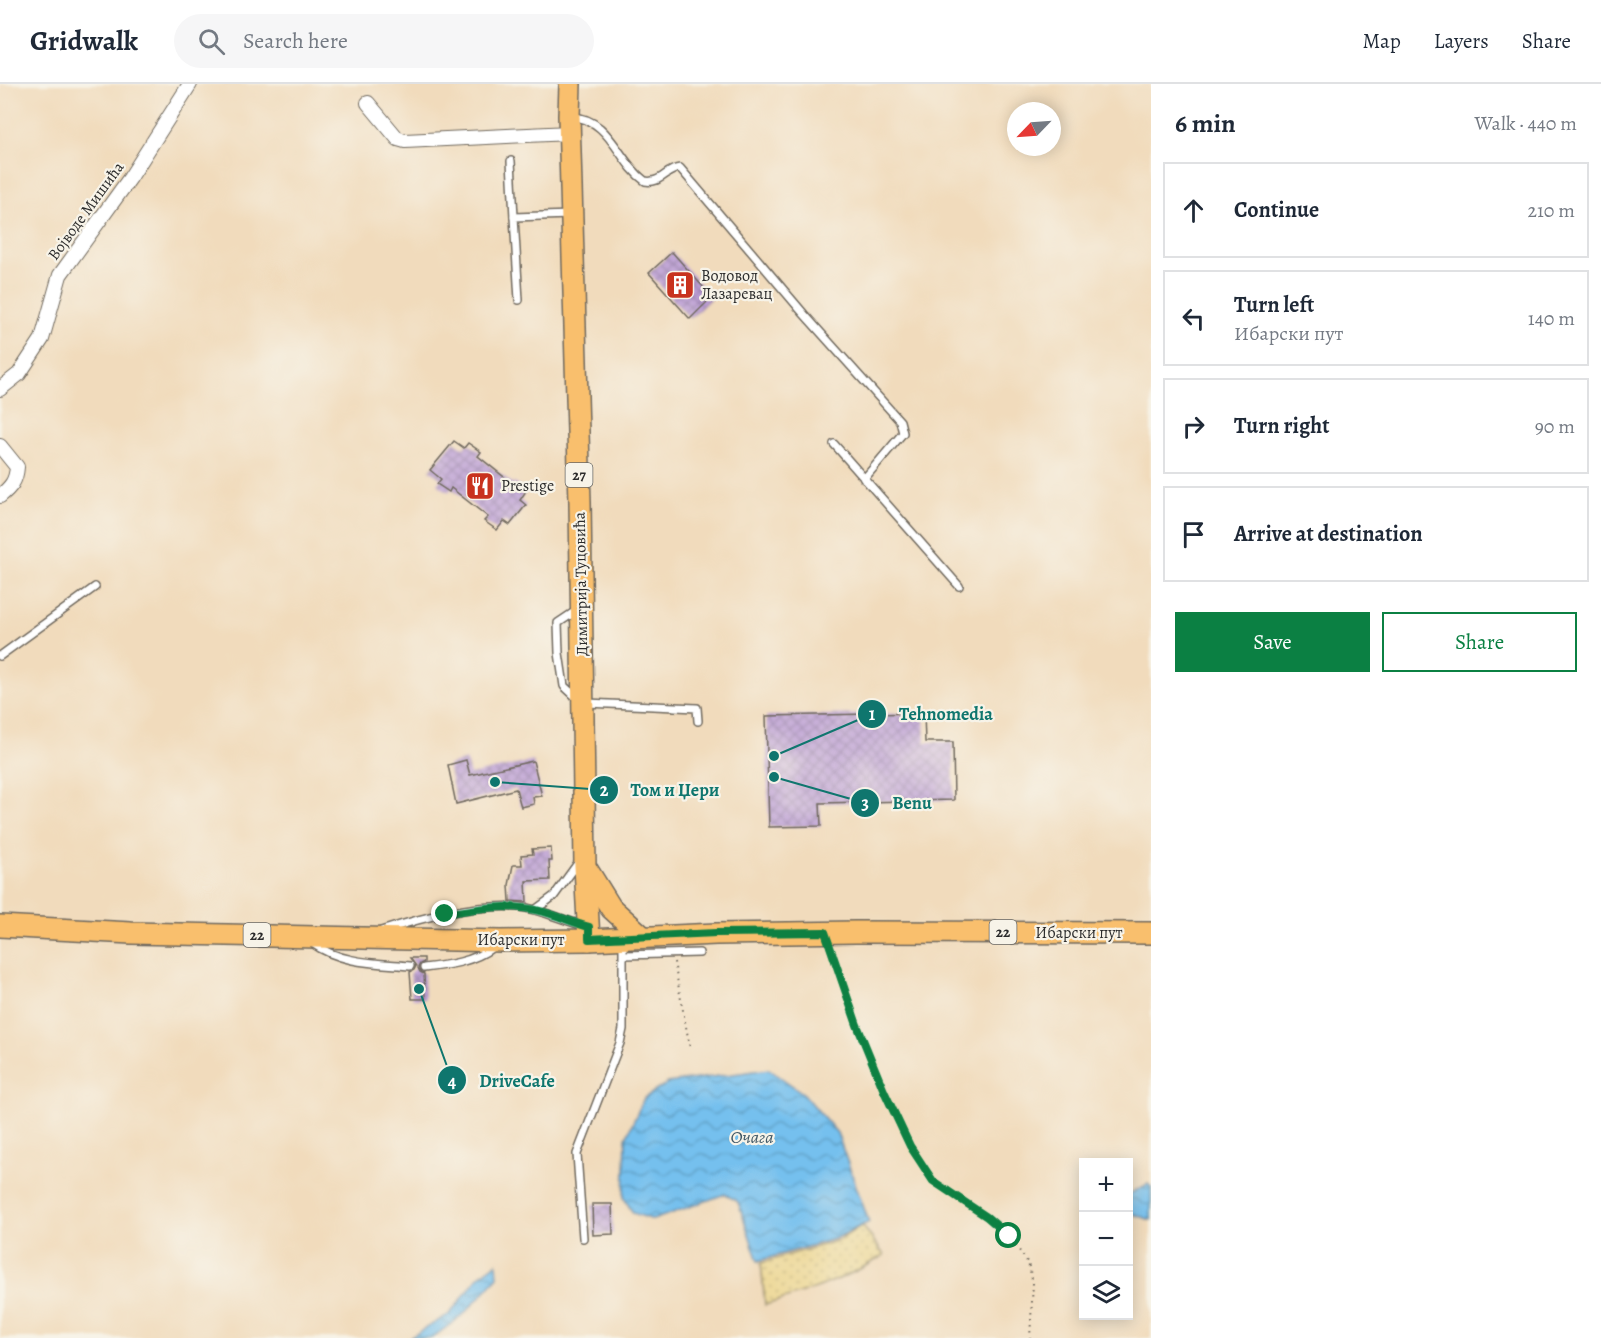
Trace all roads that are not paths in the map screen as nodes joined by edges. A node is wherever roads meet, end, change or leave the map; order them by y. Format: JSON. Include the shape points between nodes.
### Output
{"nodes":[{"id":1,"x":190,"y":84,"type":"edge"},
{"id":2,"x":570,"y":84,"type":"edge"},
{"id":3,"x":368,"y":103,"type":"dead end"},
{"id":4,"x":569,"y":125,"type":"junction"},
{"id":5,"x":511,"y":161,"type":"dead end"},
{"id":6,"x":572,"y":215,"type":"junction"},
{"id":7,"x":514,"y":217,"type":"junction"},
{"id":8,"x":519,"y":300,"type":"dead end"},
{"id":9,"x":0,"y":389,"type":"edge"},
{"id":10,"x":834,"y":444,"type":"dead end"},
{"id":11,"x":0,"y":446,"type":"edge"},
{"id":12,"x":864,"y":479,"type":"junction"},
{"id":13,"x":0,"y":496,"type":"edge"},
{"id":14,"x":959,"y":586,"type":"dead end"},
{"id":15,"x":95,"y":587,"type":"dead end"},
{"id":16,"x":0,"y":656,"type":"edge"},
{"id":17,"x":583,"y":702,"type":"junction"},
{"id":18,"x":698,"y":721,"type":"dead end"},
{"id":19,"x":585,"y":860,"type":"junction"},
{"id":20,"x":535,"y":910,"type":"junction"},
{"id":21,"x":0,"y":926,"type":"edge"},
{"id":22,"x":589,"y":933,"type":"junction"},
{"id":23,"x":1151,"y":933,"type":"edge"},
{"id":24,"x":303,"y":936,"type":"junction"},
{"id":25,"x":361,"y":938,"type":"junction"},
{"id":26,"x":501,"y":941,"type":"junction"},
{"id":27,"x":630,"y":943,"type":"junction"},
{"id":28,"x":699,"y":952,"type":"dead end"},
{"id":29,"x":410,"y":966,"type":"dead end"},
{"id":30,"x":424,"y":968,"type":"dead end"},
{"id":31,"x":583,"y":1238,"type":"dead end"}],
"edges":[{"from":1,"to":9,"type":"street","name":"Војводе Мишића","via":[[130,178],[60,275],[42,339],[19,374]]},
{"from":2,"to":4,"type":"main road","name":"Димитрија Туцовића","number":"27"},
{"from":3,"to":4,"type":"street","via":[[398,139],[405,141]]},
{"from":4,"to":6,"type":"main road","name":"Димитрија Туцовића","number":"27"},
{"from":4,"to":12,"type":"lane","via":[[583,117],[599,128],[645,181],[655,182],[680,168],[900,420],[903,433]]},
{"from":5,"to":7,"type":"lane"},
{"from":6,"to":7,"type":"lane"},
{"from":6,"to":17,"type":"main road","name":"Димитрија Туцовића","number":"27"},
{"from":7,"to":8,"type":"lane"},
{"from":10,"to":12,"type":"lane"},
{"from":11,"to":13,"type":"street","via":[[17,467],[16,479]]},
{"from":12,"to":14,"type":"lane"},
{"from":15,"to":16,"type":"lane"},
{"from":17,"to":18,"type":"lane","via":[[697,708]]},
{"from":17,"to":19,"type":"main road","name":"Димитрија Туцовића","number":"27"},
{"from":19,"to":20,"type":"lane"},
{"from":19,"to":22,"type":"main road","name":"Димитрија Туцовића","number":"27"},
{"from":19,"to":27,"type":"main road"},
{"from":20,"to":22,"type":"lane"},
{"from":20,"to":25,"type":"lane","via":[[481,908],[419,919]]},
{"from":21,"to":24,"type":"main road","name":"Ибарски пут","number":"22"},
{"from":22,"to":26,"type":"main road","name":"Ибарски пут","number":"22"},
{"from":22,"to":27,"type":"main road","name":"Ибарски пут","number":"22"},
{"from":23,"to":27,"type":"main road","name":"Ибарски пут","number":"22","via":[[716,933]]},
{"from":24,"to":25,"type":"main road","name":"Ибарски пут","number":"22"},
{"from":24,"to":29,"type":"lane","via":[[345,960]]},
{"from":25,"to":26,"type":"main road","name":"Ибарски пут","number":"22"},
{"from":26,"to":30,"type":"lane","via":[[470,960]]},
{"from":27,"to":28,"type":"lane","via":[[672,953]]},
{"from":27,"to":31,"type":"lane","via":[[620,1043],[577,1154]]}]}
